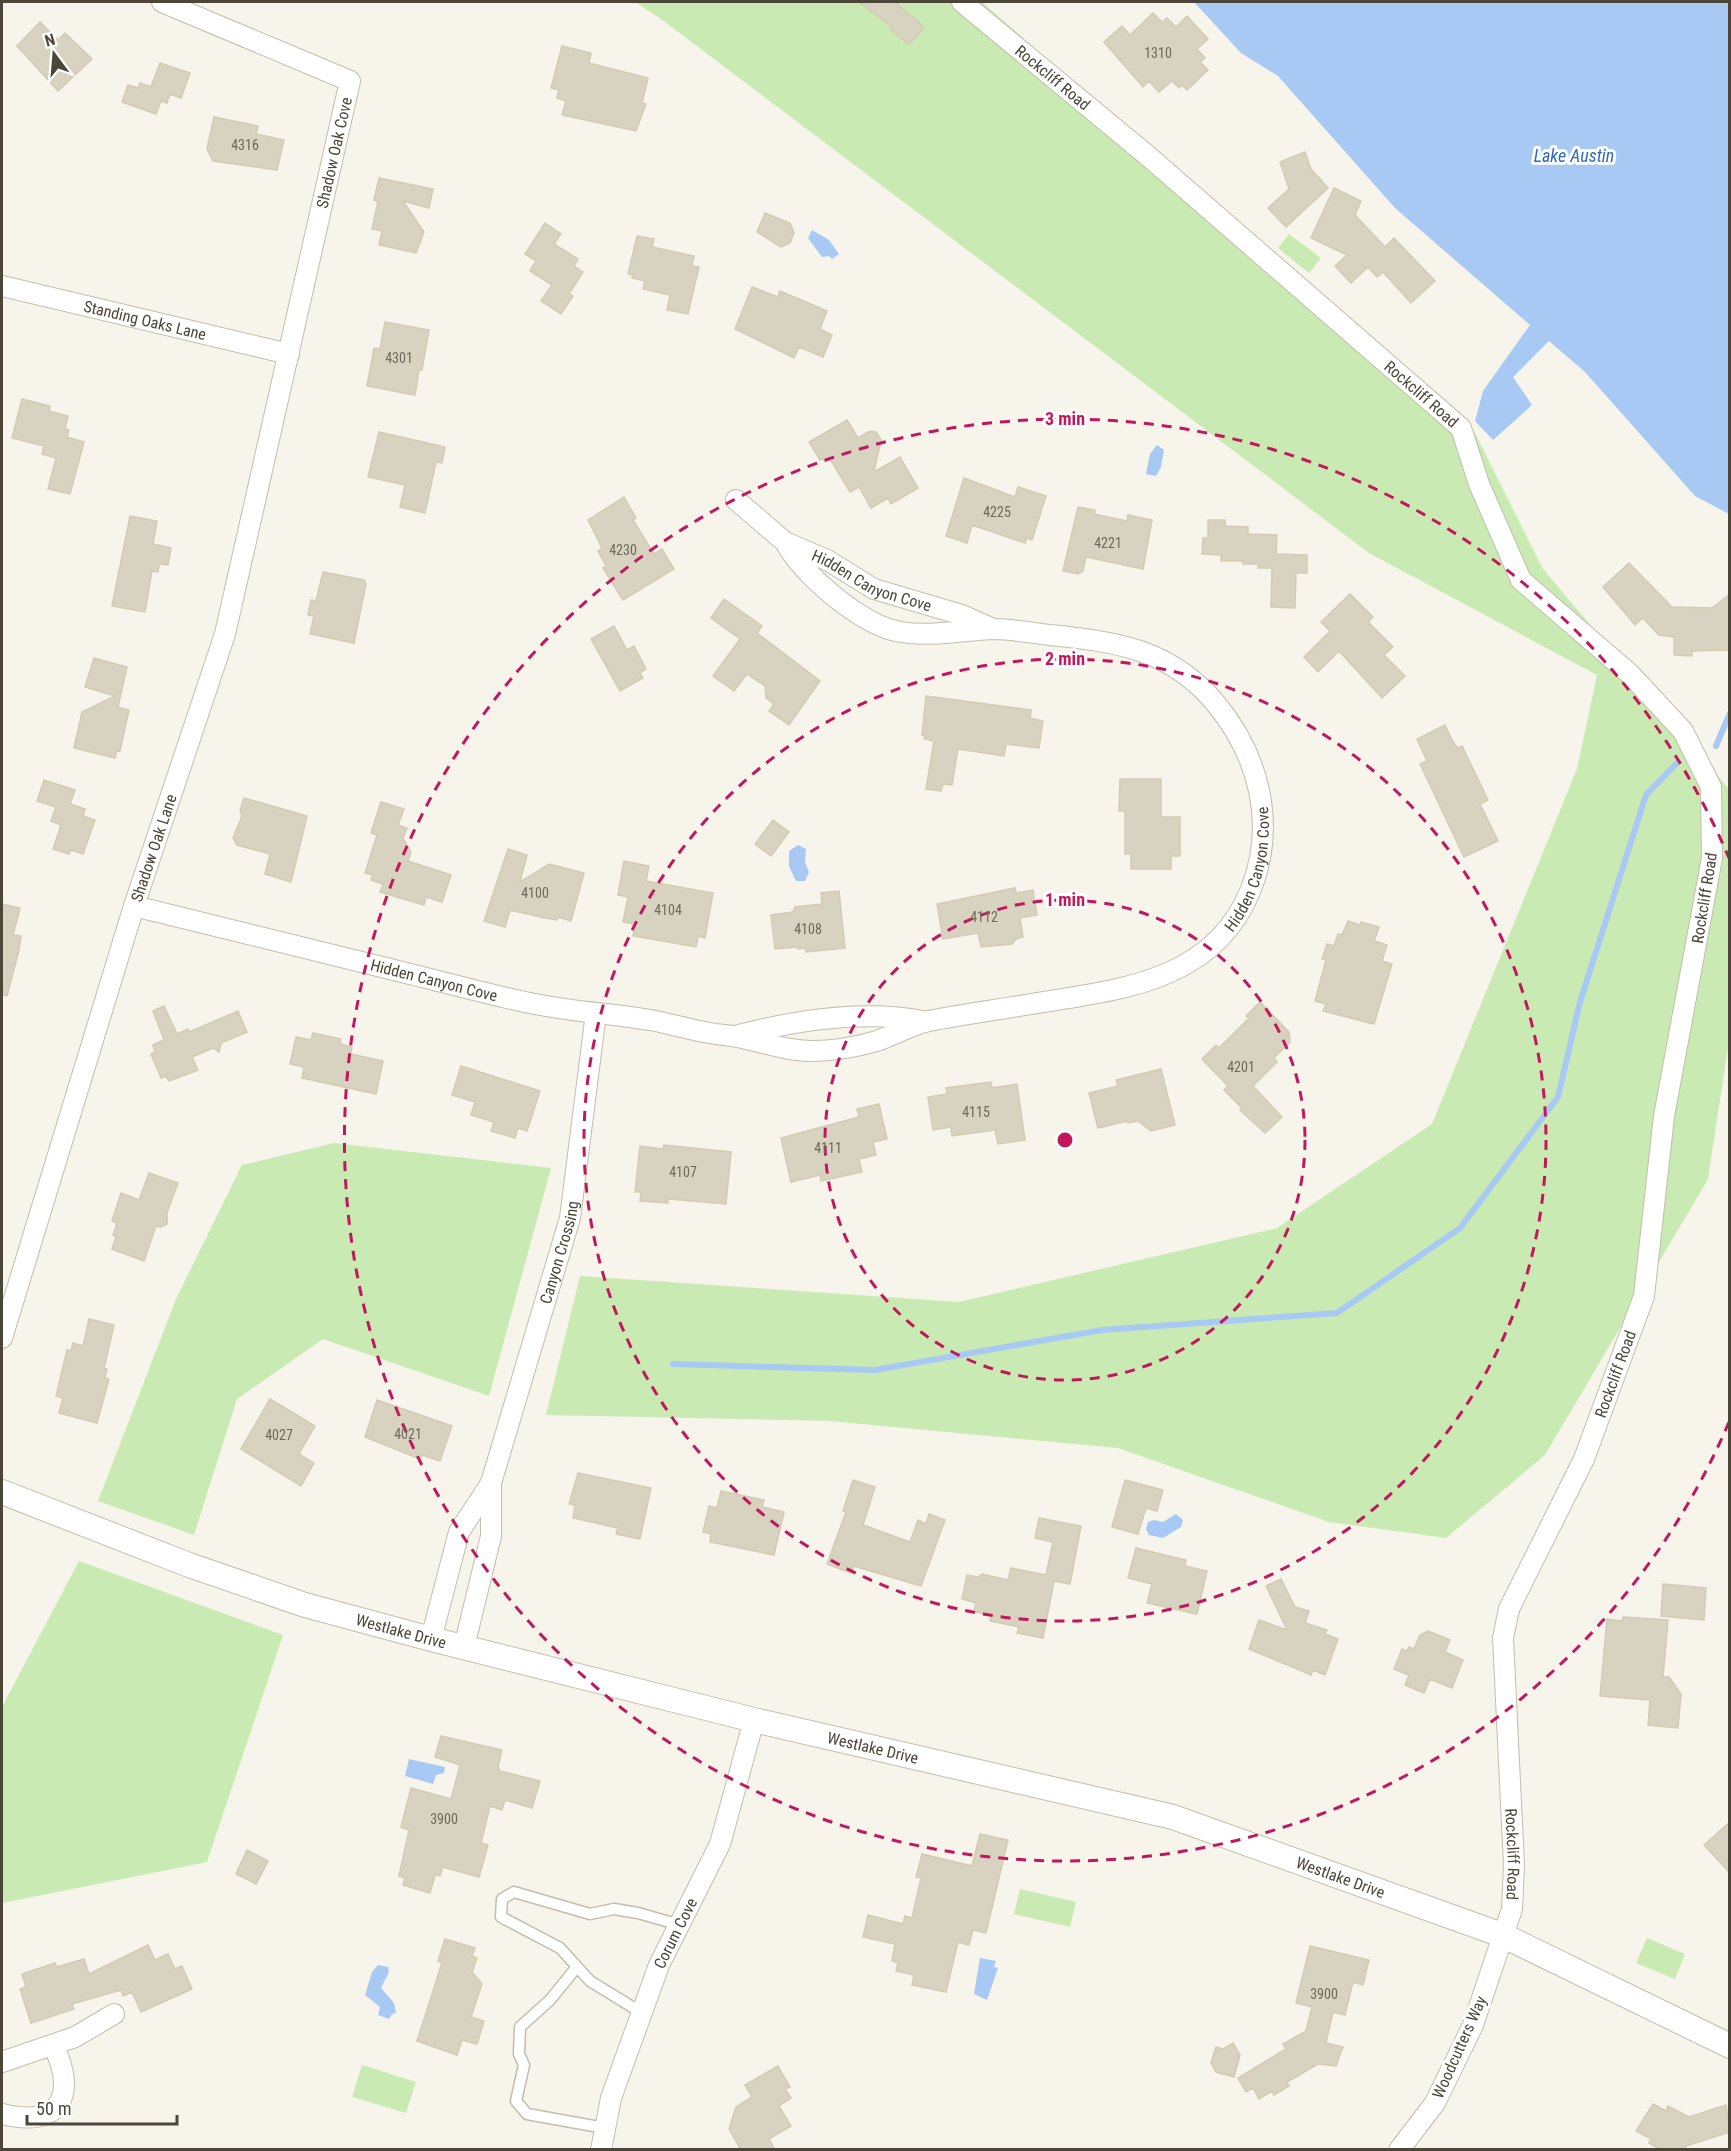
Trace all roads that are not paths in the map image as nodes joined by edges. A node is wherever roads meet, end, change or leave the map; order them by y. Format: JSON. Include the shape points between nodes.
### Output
{"nodes":[{"id":1,"x":162,"y":2,"type":"edge"},
{"id":2,"x":962,"y":2,"type":"edge"},
{"id":3,"x":2,"y":286,"type":"edge"},
{"id":4,"x":289,"y":354,"type":"junction"},
{"id":5,"x":736,"y":500,"type":"dead end"},
{"id":6,"x":785,"y":542,"type":"junction"},
{"id":7,"x":993,"y":629,"type":"junction"},
{"id":8,"x":134,"y":906,"type":"junction"},
{"id":9,"x":596,"y":1013,"type":"junction"},
{"id":10,"x":925,"y":1022,"type":"junction"},
{"id":11,"x":736,"y":1036,"type":"junction"},
{"id":12,"x":2,"y":1338,"type":"edge"},
{"id":13,"x":491,"y":1484,"type":"junction"},
{"id":14,"x":2,"y":1492,"type":"edge"},
{"id":15,"x":430,"y":1639,"type":"junction"},
{"id":16,"x":464,"y":1647,"type":"junction"},
{"id":17,"x":754,"y":1720,"type":"junction"},
{"id":18,"x":680,"y":1925,"type":"junction"},
{"id":19,"x":1502,"y":1935,"type":"junction"},
{"id":20,"x":576,"y":1968,"type":"junction"},
{"id":21,"x":114,"y":2013,"type":"dead end"},
{"id":22,"x":642,"y":2013,"type":"junction"},
{"id":23,"x":1728,"y":2041,"type":"edge"},
{"id":24,"x":53,"y":2045,"type":"junction"},
{"id":25,"x":2,"y":2062,"type":"edge"},
{"id":26,"x":2,"y":2115,"type":"edge"},
{"id":27,"x":605,"y":2128,"type":"junction"},
{"id":28,"x":601,"y":2150,"type":"edge"},
{"id":29,"x":1399,"y":2150,"type":"edge"}],
"edges":[{"from":1,"to":4,"type":"street","name":"Shadow Oak Cove","via":[[351,81]]},
{"from":2,"to":19,"type":"street","name":"Rockcliff Road","via":[[1149,156],[1461,428],[1479,484],[1521,580],[1630,674],[1683,731],[1711,787],[1712,858],[1664,1116],[1644,1296],[1584,1459],[1509,1609],[1503,1638],[1514,1865],[1512,1909]]},
{"from":3,"to":4,"type":"street","name":"Standing Oaks Lane"},
{"from":4,"to":8,"type":"street","name":"Shadow Oak Lane","via":[[225,634]]},
{"from":5,"to":6,"type":"street","name":"Hidden Canyon Cove"},
{"from":6,"to":7,"type":"street","name":"Hidden Canyon Cove","via":[[827,560],[874,589],[962,615]]},
{"from":6,"to":7,"type":"street","name":"Hidden Canyon Cove","via":[[795,561],[814,578],[847,606],[882,626],[901,632],[970,633]]},
{"from":7,"to":10,"type":"street","name":"Hidden Canyon Cove","via":[[1112,642],[1173,665],[1217,705],[1244,744],[1257,777],[1265,833],[1256,876],[1245,903],[1224,934],[1187,964],[1136,986]]},
{"from":8,"to":9,"type":"street","name":"Hidden Canyon Cove","via":[[537,1005]]},
{"from":8,"to":12,"type":"street","name":"Shadow Oak Lane"},
{"from":9,"to":11,"type":"street","name":"Hidden Canyon Cove"},
{"from":9,"to":13,"type":"street","name":"Canyon Crossing","via":[[570,1218]]},
{"from":10,"to":11,"type":"street","name":"Hidden Canyon Cove","via":[[902,1017],[864,1017],[762,1029]]},
{"from":10,"to":11,"type":"street","name":"Hidden Canyon Cove","via":[[851,1047],[811,1051]]},
{"from":13,"to":15,"type":"street","name":"Canyon Crossing","via":[[459,1532]]},
{"from":13,"to":16,"type":"street","name":"Canyon Crossing","via":[[491,1536]]},
{"from":14,"to":15,"type":"street","name":"Westlake Drive","via":[[284,1598]]},
{"from":15,"to":16,"type":"street","name":"Westlake Drive"},
{"from":16,"to":17,"type":"street","name":"Westlake Drive"},
{"from":17,"to":18,"type":"street","name":"Corum Cove","via":[[720,1844]]},
{"from":17,"to":19,"type":"street","name":"Westlake Drive","via":[[1173,1817]]},
{"from":18,"to":20,"type":"lane","via":[[638,1913],[579,1912],[514,1892],[502,1899],[501,1917],[560,1948]]},
{"from":18,"to":22,"type":"street","name":"Corum Cove","via":[[659,1965]]},
{"from":19,"to":23,"type":"street","name":"Westlake Drive"},
{"from":19,"to":29,"type":"street","name":"Woodcutters Way","via":[[1473,2025],[1435,2103]]},
{"from":20,"to":22,"type":"lane"},
{"from":20,"to":27,"type":"lane","via":[[550,2000],[520,2027],[519,2054],[524,2065],[516,2101],[527,2114]]},
{"from":21,"to":24,"type":"street","via":[[75,2037]]},
{"from":22,"to":27,"type":"street","name":"Corum Cove","via":[[611,2098]]},
{"from":24,"to":25,"type":"street"},
{"from":24,"to":26,"type":"street","via":[[65,2079],[58,2104],[41,2118]]},
{"from":27,"to":28,"type":"street","name":"Corum Cove"}]}
